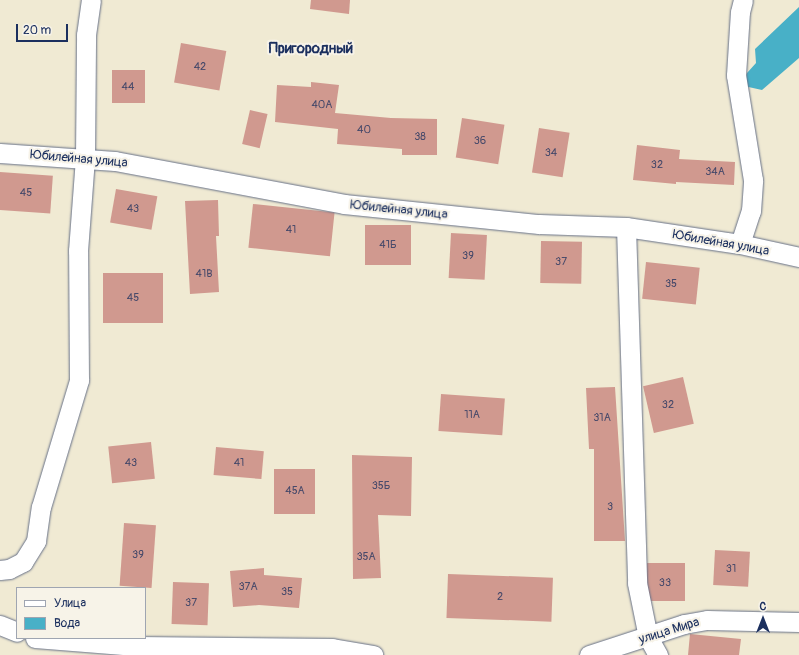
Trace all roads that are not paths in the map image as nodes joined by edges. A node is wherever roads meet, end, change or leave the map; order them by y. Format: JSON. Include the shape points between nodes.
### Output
{"nodes":[{"id":1,"x":91,"y":0,"type":"edge"},
{"id":2,"x":743,"y":0,"type":"edge"},
{"id":3,"x":0,"y":153,"type":"edge"},
{"id":4,"x":85,"y":158,"type":"junction"},
{"id":5,"x":626,"y":227,"type":"junction"},
{"id":6,"x":740,"y":244,"type":"junction"},
{"id":7,"x":799,"y":257,"type":"edge"},
{"id":8,"x":0,"y":570,"type":"edge"},
{"id":9,"x":799,"y":622,"type":"edge"},
{"id":10,"x":0,"y":625,"type":"edge"},
{"id":11,"x":16,"y":632,"type":"edge"},
{"id":12,"x":648,"y":637,"type":"junction"},
{"id":13,"x":48,"y":639,"type":"edge"},
{"id":14,"x":373,"y":655,"type":"edge"},
{"id":15,"x":589,"y":655,"type":"edge"},
{"id":16,"x":658,"y":655,"type":"edge"}],
"edges":[{"from":1,"to":4,"type":"street","via":[[86,35]]},
{"from":2,"to":6,"type":"street","via":[[736,75],[753,180],[751,211]]},
{"from":3,"to":4,"type":"street","name":"Юбилейная улица"},
{"from":4,"to":5,"type":"street","name":"Юбилейная улица","via":[[115,161],[344,204],[539,224]]},
{"from":4,"to":8,"type":"street","via":[[78,251],[79,380],[41,507],[36,541],[23,562]]},
{"from":5,"to":6,"type":"street","name":"Юбилейная улица"},
{"from":5,"to":12,"type":"street","via":[[637,583]]},
{"from":6,"to":7,"type":"street","name":"Юбилейная улица"},
{"from":9,"to":12,"type":"street","name":"улица Мира","via":[[707,620],[684,624]]},
{"from":10,"to":11,"type":"street"},
{"from":12,"to":15,"type":"street","name":"улица Мира"},
{"from":12,"to":16,"type":"street"},
{"from":13,"to":14,"type":"street","via":[[136,646],[332,648]]}]}
